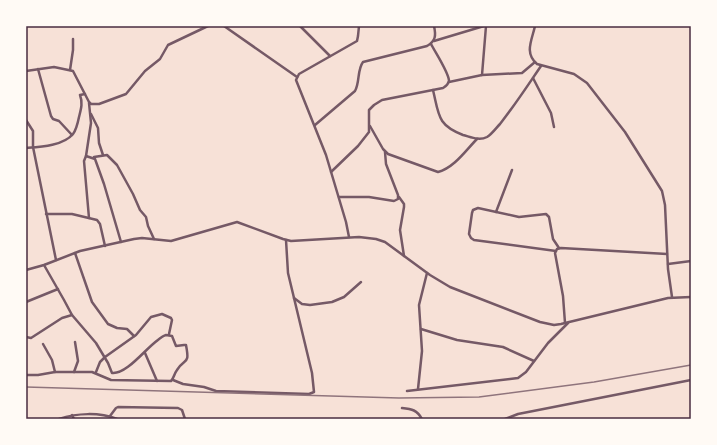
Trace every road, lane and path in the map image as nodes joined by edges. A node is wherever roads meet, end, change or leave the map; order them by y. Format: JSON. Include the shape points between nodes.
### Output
{"nodes":[{"id":1,"x":208,"y":26,"type":"edge"},
{"id":2,"x":224,"y":26,"type":"edge"},
{"id":3,"x":300,"y":26,"type":"edge"},
{"id":4,"x":359,"y":26,"type":"edge"},
{"id":5,"x":434,"y":26,"type":"edge"},
{"id":6,"x":485,"y":26,"type":"edge"},
{"id":7,"x":535,"y":26,"type":"edge"},
{"id":8,"x":73,"y":39,"type":"dead end"},
{"id":9,"x":432,"y":42,"type":"junction"},
{"id":10,"x":330,"y":56,"type":"junction"},
{"id":11,"x":535,"y":62,"type":"junction"},
{"id":12,"x":541,"y":66,"type":"junction"},
{"id":13,"x":38,"y":68,"type":"junction"},
{"id":14,"x":70,"y":70,"type":"junction"},
{"id":15,"x":26,"y":71,"type":"edge"},
{"id":16,"x":482,"y":75,"type":"junction"},
{"id":17,"x":297,"y":77,"type":"junction"},
{"id":18,"x":533,"y":78,"type":"junction"},
{"id":19,"x":449,"y":82,"type":"junction"},
{"id":20,"x":433,"y":90,"type":"junction"},
{"id":21,"x":85,"y":94,"type":"junction"},
{"id":22,"x":89,"y":102,"type":"junction"},
{"id":23,"x":90,"y":112,"type":"junction"},
{"id":24,"x":26,"y":120,"type":"edge"},
{"id":25,"x":315,"y":125,"type":"junction"},
{"id":26,"x":370,"y":126,"type":"junction"},
{"id":27,"x":554,"y":127,"type":"dead end"},
{"id":28,"x":72,"y":135,"type":"junction"},
{"id":29,"x":477,"y":139,"type":"junction"},
{"id":30,"x":26,"y":148,"type":"edge"},
{"id":31,"x":33,"y":148,"type":"junction"},
{"id":32,"x":385,"y":151,"type":"junction"},
{"id":33,"x":104,"y":155,"type":"junction"},
{"id":34,"x":86,"y":156,"type":"junction"},
{"id":35,"x":93,"y":158,"type":"junction"},
{"id":36,"x":512,"y":170,"type":"dead end"},
{"id":37,"x":331,"y":172,"type":"junction"},
{"id":38,"x":339,"y":197,"type":"junction"},
{"id":39,"x":399,"y":197,"type":"junction"},
{"id":40,"x":496,"y":212,"type":"junction"},
{"id":41,"x":46,"y":214,"type":"junction"},
{"id":42,"x":90,"y":218,"type":"junction"},
{"id":43,"x":349,"y":237,"type":"junction"},
{"id":44,"x":154,"y":240,"type":"junction"},
{"id":45,"x":286,"y":240,"type":"junction"},
{"id":46,"x":121,"y":242,"type":"junction"},
{"id":47,"x":105,"y":246,"type":"junction"},
{"id":48,"x":559,"y":248,"type":"junction"},
{"id":49,"x":556,"y":251,"type":"junction"},
{"id":50,"x":75,"y":253,"type":"junction"},
{"id":51,"x":667,"y":254,"type":"junction"},
{"id":52,"x":404,"y":256,"type":"junction"},
{"id":53,"x":56,"y":260,"type":"junction"},
{"id":54,"x":691,"y":261,"type":"edge"},
{"id":55,"x":668,"y":264,"type":"junction"},
{"id":56,"x":44,"y":265,"type":"junction"},
{"id":57,"x":26,"y":269,"type":"edge"},
{"id":58,"x":427,"y":273,"type":"junction"},
{"id":59,"x":361,"y":282,"type":"dead end"},
{"id":60,"x":58,"y":289,"type":"junction"},
{"id":61,"x":672,"y":297,"type":"junction"},
{"id":62,"x":691,"y":297,"type":"edge"},
{"id":63,"x":293,"y":298,"type":"junction"},
{"id":64,"x":26,"y":302,"type":"edge"},
{"id":65,"x":72,"y":315,"type":"junction"},
{"id":66,"x":567,"y":323,"type":"junction"},
{"id":67,"x":421,"y":329,"type":"junction"},
{"id":68,"x":169,"y":334,"type":"junction"},
{"id":69,"x":134,"y":336,"type":"junction"},
{"id":70,"x":26,"y":337,"type":"edge"},
{"id":71,"x":75,"y":342,"type":"dead end"},
{"id":72,"x":44,"y":344,"type":"dead end"},
{"id":73,"x":145,"y":353,"type":"junction"},
{"id":74,"x":105,"y":357,"type":"junction"},
{"id":75,"x":534,"y":361,"type":"junction"},
{"id":76,"x":55,"y":372,"type":"junction"},
{"id":77,"x":74,"y":372,"type":"junction"},
{"id":78,"x":96,"y":372,"type":"junction"},
{"id":79,"x":26,"y":375,"type":"edge"},
{"id":80,"x":173,"y":380,"type":"junction"},
{"id":81,"x":691,"y":380,"type":"edge"},
{"id":82,"x":158,"y":381,"type":"junction"},
{"id":83,"x":418,"y":390,"type":"junction"},
{"id":84,"x":407,"y":391,"type":"dead end"},
{"id":85,"x":402,"y":408,"type":"dead end"},
{"id":86,"x":72,"y":415,"type":"junction"},
{"id":87,"x":110,"y":416,"type":"junction"},
{"id":88,"x":59,"y":419,"type":"edge"},
{"id":89,"x":74,"y":419,"type":"edge"},
{"id":90,"x":117,"y":419,"type":"edge"},
{"id":91,"x":185,"y":419,"type":"edge"},
{"id":92,"x":422,"y":419,"type":"edge"},
{"id":93,"x":506,"y":419,"type":"edge"}],
"edges":[{"from":1,"to":22,"type":"street","via":[[168,45],[160,59],[145,71],[126,94],[99,104]]},
{"from":2,"to":17,"type":"street"},
{"from":3,"to":10,"type":"street"},
{"from":4,"to":10,"type":"street","via":[[357,41]]},
{"from":5,"to":9,"type":"street","via":[[436,35]]},
{"from":6,"to":9,"type":"street"},
{"from":6,"to":16,"type":"street"},
{"from":7,"to":11,"type":"street","via":[[530,57]]},
{"from":8,"to":14,"type":"street"},
{"from":9,"to":19,"type":"street"},
{"from":9,"to":25,"type":"street","via":[[363,62],[355,91]]},
{"from":10,"to":17,"type":"street"},
{"from":11,"to":12,"type":"street"},
{"from":11,"to":16,"type":"street","via":[[522,73]]},
{"from":12,"to":18,"type":"street"},
{"from":12,"to":51,"type":"street","via":[[574,74],[587,83],[625,132],[662,191]]},
{"from":13,"to":14,"type":"street"},
{"from":13,"to":15,"type":"street"},
{"from":13,"to":28,"type":"street","via":[[51,116]]},
{"from":14,"to":21,"type":"street","via":[[75,74]]},
{"from":16,"to":19,"type":"street"},
{"from":17,"to":25,"type":"street"},
{"from":18,"to":27,"type":"street","via":[[552,115]]},
{"from":18,"to":29,"type":"street","via":[[494,131],[488,137]]},
{"from":19,"to":20,"type":"street","via":[[443,88]]},
{"from":20,"to":26,"type":"street","via":[[376,103],[369,110]]},
{"from":20,"to":29,"type":"street","via":[[443,123],[452,130]]},
{"from":21,"to":22,"type":"street"},
{"from":21,"to":28,"type":"street","via":[[80,96],[83,101]]},
{"from":22,"to":23,"type":"street"},
{"from":23,"to":33,"type":"street","via":[[98,128],[99,143]]},
{"from":23,"to":34,"type":"street"},
{"from":24,"to":31,"type":"street","via":[[33,131]]},
{"from":25,"to":37,"type":"street"},
{"from":26,"to":32,"type":"street"},
{"from":26,"to":37,"type":"street","via":[[367,136]]},
{"from":28,"to":31,"type":"street","via":[[54,144]]},
{"from":29,"to":32,"type":"street","via":[[453,163],[438,172]]},
{"from":30,"to":31,"type":"street"},
{"from":31,"to":41,"type":"street"},
{"from":32,"to":39,"type":"street","via":[[386,164]]},
{"from":33,"to":35,"type":"street"},
{"from":33,"to":44,"type":"street","via":[[109,156],[117,165],[146,217]]},
{"from":34,"to":35,"type":"street"},
{"from":34,"to":42,"type":"street","via":[[84,161]]},
{"from":35,"to":46,"type":"street","via":[[104,184]]},
{"from":36,"to":40,"type":"street"},
{"from":37,"to":38,"type":"street"},
{"from":38,"to":39,"type":"street","via":[[369,197],[394,201]]},
{"from":38,"to":43,"type":"street"},
{"from":39,"to":52,"type":"street","via":[[404,204],[400,230]]},
{"from":40,"to":48,"type":"street","via":[[519,217],[546,214],[550,217],[553,239]]},
{"from":40,"to":49,"type":"street","via":[[480,208],[473,210],[469,234],[471,238]]},
{"from":41,"to":42,"type":"street","via":[[72,214]]},
{"from":41,"to":53,"type":"street"},
{"from":42,"to":47,"type":"street","via":[[99,222]]},
{"from":43,"to":45,"type":"street"},
{"from":43,"to":52,"type":"street","via":[[385,242]]},
{"from":44,"to":45,"type":"street","via":[[171,241],[237,222]]},
{"from":44,"to":46,"type":"street","via":[[137,238]]},
{"from":45,"to":63,"type":"street"},
{"from":46,"to":47,"type":"street"},
{"from":47,"to":50,"type":"street"},
{"from":48,"to":49,"type":"street"},
{"from":48,"to":51,"type":"street"},
{"from":49,"to":66,"type":"street"},
{"from":50,"to":53,"type":"street"},
{"from":50,"to":69,"type":"street","via":[[92,302],[108,324],[128,329]]},
{"from":51,"to":55,"type":"street"},
{"from":52,"to":58,"type":"street"},
{"from":53,"to":56,"type":"street"},
{"from":54,"to":55,"type":"street"},
{"from":55,"to":61,"type":"street"},
{"from":56,"to":57,"type":"street"},
{"from":56,"to":60,"type":"street"},
{"from":58,"to":66,"type":"street","via":[[450,287],[540,322],[554,325]]},
{"from":58,"to":67,"type":"street","via":[[419,305]]},
{"from":59,"to":63,"type":"street","via":[[344,297],[332,302],[310,305],[302,304]]},
{"from":60,"to":64,"type":"street"},
{"from":60,"to":65,"type":"street"},
{"from":61,"to":62,"type":"street"},
{"from":61,"to":66,"type":"street"},
{"from":63,"to":80,"type":"street","via":[[312,373],[313,393],[216,391]]},
{"from":65,"to":70,"type":"street","via":[[62,318],[31,338]]},
{"from":65,"to":74,"type":"street"},
{"from":66,"to":75,"type":"street"},
{"from":67,"to":75,"type":"street","via":[[457,340],[503,347]]},
{"from":67,"to":83,"type":"street","via":[[422,351]]},
{"from":68,"to":69,"type":"street","via":[[172,320],[162,314],[151,317]]},
{"from":68,"to":73,"type":"street","via":[[164,335]]},
{"from":68,"to":80,"type":"street","via":[[176,346],[186,346],[188,357],[187,362],[176,371]]},
{"from":69,"to":74,"type":"street"},
{"from":71,"to":77,"type":"street","via":[[78,360]]},
{"from":72,"to":76,"type":"street"},
{"from":73,"to":74,"type":"street","via":[[116,373],[112,373]]},
{"from":73,"to":82,"type":"street"},
{"from":74,"to":78,"type":"street"},
{"from":75,"to":83,"type":"street","via":[[522,377],[512,380]]},
{"from":76,"to":77,"type":"street"},
{"from":76,"to":79,"type":"street"},
{"from":77,"to":78,"type":"street"},
{"from":78,"to":82,"type":"street","via":[[111,380]]},
{"from":80,"to":82,"type":"street"},
{"from":81,"to":93,"type":"street","via":[[518,414]]},
{"from":83,"to":84,"type":"street"},
{"from":85,"to":92,"type":"street","via":[[413,409]]},
{"from":86,"to":87,"type":"street"},
{"from":86,"to":88,"type":"street"},
{"from":86,"to":89,"type":"street"},
{"from":87,"to":90,"type":"street"},
{"from":87,"to":91,"type":"street","via":[[118,407],[181,408]]}]}
